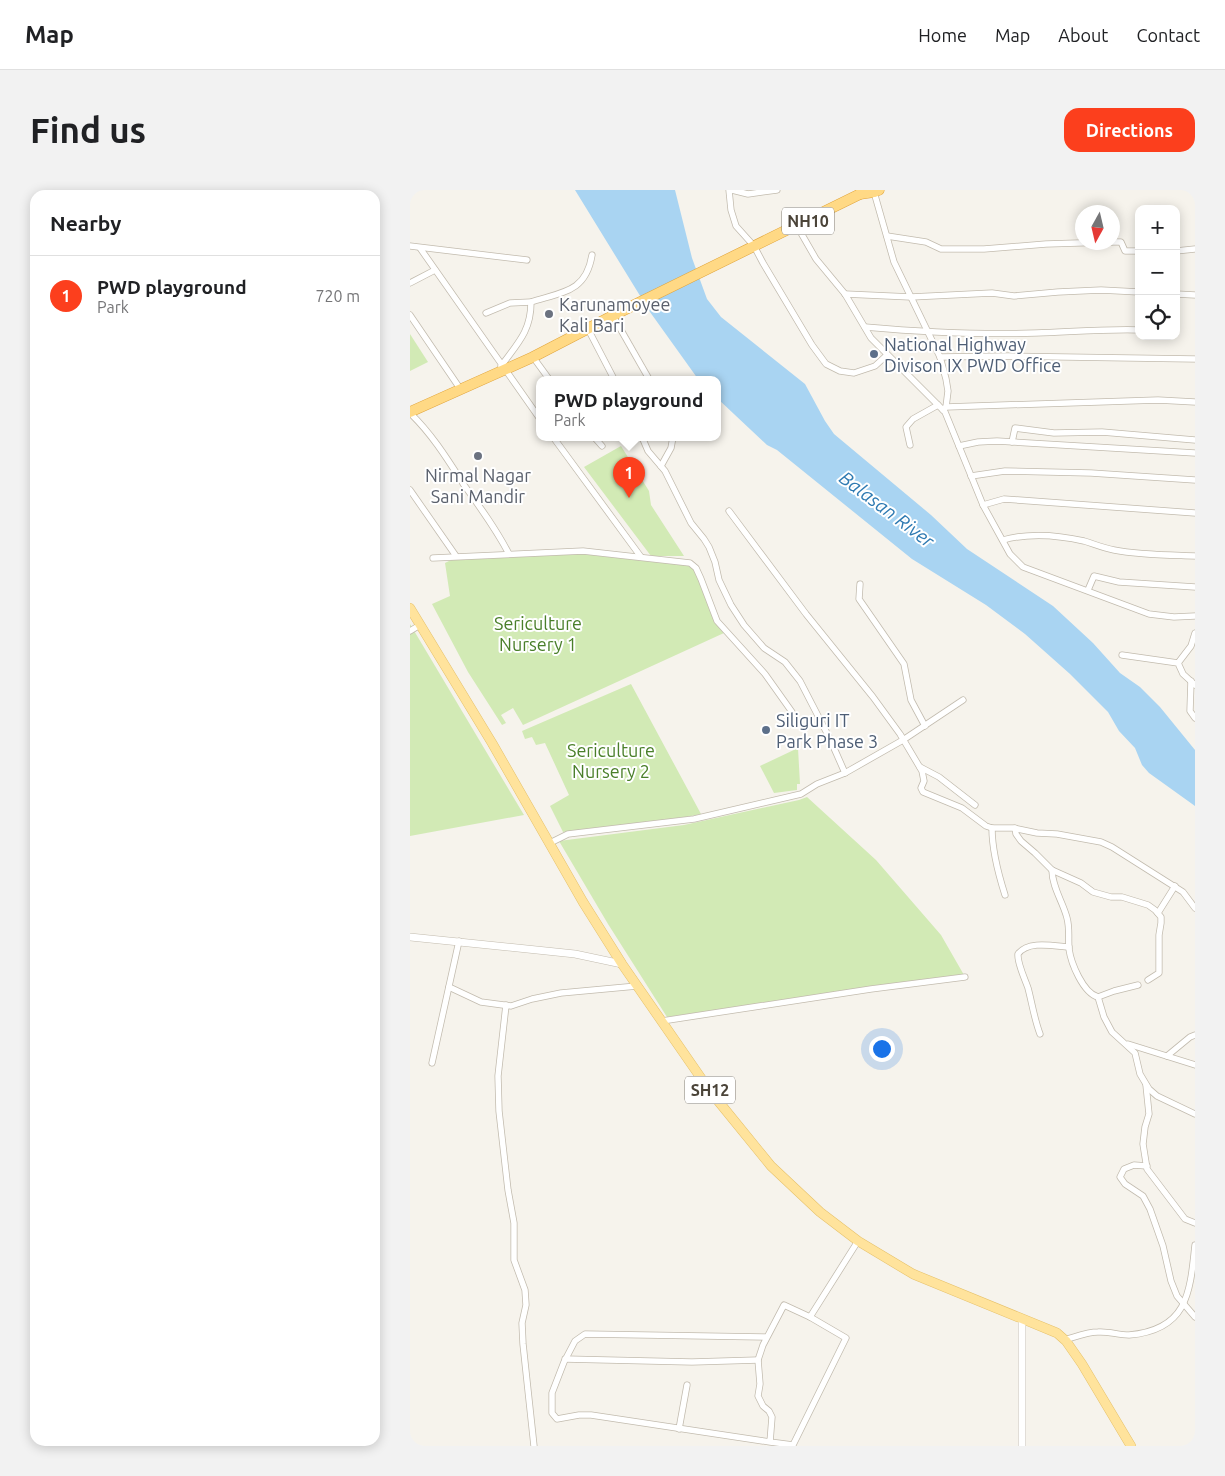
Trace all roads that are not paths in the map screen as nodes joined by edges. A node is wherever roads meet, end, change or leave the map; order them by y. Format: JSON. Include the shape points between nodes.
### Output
{"nodes":[{"id":1,"x":731,"y":190,"type":"edge"},
{"id":2,"x":777,"y":190,"type":"edge"},
{"id":3,"x":748,"y":192,"type":"edge"},
{"id":4,"x":869,"y":192,"type":"edge"},
{"id":5,"x":796,"y":226,"type":"junction"},
{"id":6,"x":887,"y":236,"type":"junction"},
{"id":7,"x":1120,"y":242,"type":"edge"},
{"id":8,"x":1075,"y":243,"type":"edge"},
{"id":9,"x":410,"y":246,"type":"edge"},
{"id":10,"x":754,"y":246,"type":"junction"},
{"id":11,"x":420,"y":248,"type":"junction"},
{"id":12,"x":1195,"y":249,"type":"edge"},
{"id":13,"x":1180,"y":250,"type":"edge"},
{"id":14,"x":1135,"y":251,"type":"edge"},
{"id":15,"x":592,"y":255,"type":"dead end"},
{"id":16,"x":527,"y":260,"type":"dead end"},
{"id":17,"x":435,"y":270,"type":"junction"},
{"id":18,"x":410,"y":283,"type":"edge"},
{"id":19,"x":1135,"y":292,"type":"edge"},
{"id":20,"x":845,"y":294,"type":"junction"},
{"id":21,"x":1180,"y":294,"type":"edge"},
{"id":22,"x":1195,"y":295,"type":"edge"},
{"id":23,"x":911,"y":297,"type":"junction"},
{"id":24,"x":531,"y":302,"type":"junction"},
{"id":25,"x":486,"y":313,"type":"dead end"},
{"id":26,"x":617,"y":314,"type":"junction"},
{"id":27,"x":410,"y":315,"type":"edge"},
{"id":28,"x":865,"y":327,"type":"junction"},
{"id":29,"x":588,"y":330,"type":"junction"},
{"id":30,"x":1135,"y":330,"type":"edge"},
{"id":31,"x":928,"y":332,"type":"junction"},
{"id":32,"x":887,"y":355,"type":"junction"},
{"id":33,"x":534,"y":357,"type":"junction"},
{"id":34,"x":940,"y":357,"type":"junction"},
{"id":35,"x":1195,"y":359,"type":"edge"},
{"id":36,"x":503,"y":367,"type":"junction"},
{"id":37,"x":547,"y":376,"type":"edge"},
{"id":38,"x":612,"y":376,"type":"edge"},
{"id":39,"x":647,"y":376,"type":"edge"},
{"id":40,"x":461,"y":390,"type":"junction"},
{"id":41,"x":1195,"y":402,"type":"edge"},
{"id":42,"x":942,"y":408,"type":"junction"},
{"id":43,"x":410,"y":413,"type":"edge"},
{"id":44,"x":536,"y":413,"type":"edge"},
{"id":45,"x":1195,"y":440,"type":"edge"},
{"id":46,"x":556,"y":441,"type":"edge"},
{"id":47,"x":598,"y":441,"type":"edge"},
{"id":48,"x":644,"y":441,"type":"edge"},
{"id":49,"x":673,"y":441,"type":"edge"},
{"id":50,"x":1012,"y":442,"type":"junction"},
{"id":51,"x":910,"y":445,"type":"dead end"},
{"id":52,"x":602,"y":446,"type":"dead end"},
{"id":53,"x":959,"y":446,"type":"junction"},
{"id":54,"x":1195,"y":453,"type":"edge"},
{"id":55,"x":661,"y":466,"type":"junction"},
{"id":56,"x":971,"y":476,"type":"junction"},
{"id":57,"x":1195,"y":480,"type":"edge"},
{"id":58,"x":410,"y":490,"type":"edge"},
{"id":59,"x":984,"y":505,"type":"junction"},
{"id":60,"x":729,"y":511,"type":"dead end"},
{"id":61,"x":1195,"y":513,"type":"edge"},
{"id":62,"x":1003,"y":540,"type":"junction"},
{"id":63,"x":509,"y":554,"type":"junction"},
{"id":64,"x":456,"y":556,"type":"junction"},
{"id":65,"x":1195,"y":556,"type":"edge"},
{"id":66,"x":641,"y":557,"type":"junction"},
{"id":67,"x":433,"y":558,"type":"dead end"},
{"id":68,"x":860,"y":584,"type":"dead end"},
{"id":69,"x":1195,"y":587,"type":"edge"},
{"id":70,"x":1088,"y":590,"type":"junction"},
{"id":71,"x":410,"y":608,"type":"edge"},
{"id":72,"x":1195,"y":616,"type":"edge"},
{"id":73,"x":420,"y":625,"type":"junction"},
{"id":74,"x":410,"y":630,"type":"edge"},
{"id":75,"x":1195,"y":633,"type":"edge"},
{"id":76,"x":1122,"y":655,"type":"dead end"},
{"id":77,"x":1178,"y":663,"type":"junction"},
{"id":78,"x":1193,"y":683,"type":"edge"},
{"id":79,"x":963,"y":700,"type":"dead end"},
{"id":80,"x":792,"y":712,"type":"dead end"},
{"id":81,"x":1195,"y":718,"type":"edge"},
{"id":82,"x":925,"y":726,"type":"junction"},
{"id":83,"x":904,"y":740,"type":"junction"},
{"id":84,"x":920,"y":767,"type":"junction"},
{"id":85,"x":845,"y":773,"type":"junction"},
{"id":86,"x":975,"y":805,"type":"dead end"},
{"id":87,"x":992,"y":828,"type":"junction"},
{"id":88,"x":1015,"y":828,"type":"junction"},
{"id":89,"x":550,"y":843,"type":"junction"},
{"id":90,"x":1052,"y":870,"type":"junction"},
{"id":91,"x":1175,"y":886,"type":"junction"},
{"id":92,"x":1005,"y":895,"type":"dead end"},
{"id":93,"x":1195,"y":908,"type":"edge"},
{"id":94,"x":1158,"y":913,"type":"junction"},
{"id":95,"x":410,"y":937,"type":"edge"},
{"id":96,"x":459,"y":941,"type":"junction"},
{"id":97,"x":1069,"y":947,"type":"junction"},
{"id":98,"x":622,"y":964,"type":"junction"},
{"id":99,"x":965,"y":977,"type":"dead end"},
{"id":100,"x":1148,"y":980,"type":"dead end"},
{"id":101,"x":1138,"y":985,"type":"dead end"},
{"id":102,"x":637,"y":986,"type":"junction"},
{"id":103,"x":449,"y":987,"type":"junction"},
{"id":104,"x":1098,"y":996,"type":"junction"},
{"id":105,"x":506,"y":1005,"type":"junction"},
{"id":106,"x":662,"y":1021,"type":"junction"},
{"id":107,"x":1040,"y":1034,"type":"dead end"},
{"id":108,"x":1195,"y":1035,"type":"edge"},
{"id":109,"x":1126,"y":1044,"type":"junction"},
{"id":110,"x":1167,"y":1056,"type":"junction"},
{"id":111,"x":432,"y":1063,"type":"dead end"},
{"id":112,"x":1195,"y":1065,"type":"edge"},
{"id":113,"x":1146,"y":1085,"type":"junction"},
{"id":114,"x":1195,"y":1114,"type":"edge"},
{"id":115,"x":1147,"y":1166,"type":"junction"},
{"id":116,"x":1195,"y":1223,"type":"edge"},
{"id":117,"x":858,"y":1241,"type":"junction"},
{"id":118,"x":1195,"y":1245,"type":"edge"},
{"id":119,"x":1185,"y":1303,"type":"junction"},
{"id":120,"x":810,"y":1317,"type":"junction"},
{"id":121,"x":1195,"y":1317,"type":"edge"},
{"id":122,"x":1022,"y":1318,"type":"junction"},
{"id":123,"x":767,"y":1337,"type":"junction"},
{"id":124,"x":1064,"y":1340,"type":"junction"},
{"id":125,"x":565,"y":1359,"type":"junction"},
{"id":126,"x":758,"y":1360,"type":"junction"},
{"id":127,"x":687,"y":1385,"type":"dead end"},
{"id":128,"x":679,"y":1429,"type":"junction"},
{"id":129,"x":770,"y":1442,"type":"junction"},
{"id":130,"x":534,"y":1446,"type":"edge"},
{"id":131,"x":1022,"y":1446,"type":"edge"},
{"id":132,"x":1132,"y":1446,"type":"edge"}],
"edges":[{"from":1,"to":3,"type":"street"},
{"from":1,"to":10,"type":"street","via":[[736,226]]},
{"from":2,"to":3,"type":"street"},
{"from":4,"to":5,"type":"highway","number":"NH10"},
{"from":4,"to":6,"type":"street"},
{"from":5,"to":10,"type":"highway","number":"NH10"},
{"from":5,"to":20,"type":"street","via":[[816,259]]},
{"from":6,"to":8,"type":"street","via":[[926,242],[941,249]]},
{"from":6,"to":23,"type":"street","via":[[894,262]]},
{"from":7,"to":14,"type":"street","via":[[1125,251]]},
{"from":9,"to":11,"type":"street"},
{"from":10,"to":26,"type":"highway","number":"NH10"},
{"from":10,"to":32,"type":"street","via":[[826,364],[854,373],[875,366]]},
{"from":11,"to":16,"type":"street"},
{"from":11,"to":17,"type":"street"},
{"from":12,"to":13,"type":"street"},
{"from":15,"to":24,"type":"street","via":[[584,279],[572,289]]},
{"from":17,"to":18,"type":"street"},
{"from":17,"to":36,"type":"street"},
{"from":19,"to":23,"type":"street","via":[[1102,290],[1014,296],[992,293]]},
{"from":20,"to":23,"type":"street"},
{"from":20,"to":28,"type":"street"},
{"from":21,"to":22,"type":"street"},
{"from":23,"to":31,"type":"street"},
{"from":24,"to":25,"type":"street","via":[[510,303]]},
{"from":24,"to":36,"type":"street","via":[[528,328]]},
{"from":26,"to":29,"type":"highway","number":"NH10"},
{"from":26,"to":39,"type":"street"},
{"from":27,"to":40,"type":"street"},
{"from":28,"to":31,"type":"street"},
{"from":28,"to":32,"type":"street"},
{"from":29,"to":33,"type":"highway","number":"NH10"},
{"from":29,"to":38,"type":"street"},
{"from":30,"to":31,"type":"street"},
{"from":31,"to":34,"type":"street"},
{"from":32,"to":42,"type":"street"},
{"from":33,"to":36,"type":"highway","number":"NH10"},
{"from":33,"to":37,"type":"street"},
{"from":34,"to":35,"type":"street"},
{"from":34,"to":42,"type":"street","via":[[948,391]]},
{"from":36,"to":40,"type":"highway","number":"NH10"},
{"from":36,"to":44,"type":"street"},
{"from":40,"to":43,"type":"highway","number":"NH10"},
{"from":41,"to":42,"type":"street","via":[[1158,400]]},
{"from":42,"to":51,"type":"street","via":[[913,419],[906,428]]},
{"from":42,"to":53,"type":"street"},
{"from":43,"to":63,"type":"street","via":[[437,444]]},
{"from":45,"to":50,"type":"street","via":[[1015,428]]},
{"from":46,"to":66,"type":"street"},
{"from":47,"to":52,"type":"street"},
{"from":48,"to":55,"type":"street"},
{"from":49,"to":55,"type":"street"},
{"from":50,"to":53,"type":"street","via":[[978,442]]},
{"from":50,"to":54,"type":"street"},
{"from":53,"to":56,"type":"street"},
{"from":55,"to":85,"type":"street","via":[[691,523],[709,547],[730,605],[764,648],[785,662],[800,681]]},
{"from":56,"to":57,"type":"street","via":[[1014,471],[1091,472]]},
{"from":56,"to":59,"type":"street"},
{"from":58,"to":64,"type":"street"},
{"from":59,"to":61,"type":"street","via":[[1004,500]]},
{"from":59,"to":62,"type":"street"},
{"from":60,"to":83,"type":"street"},
{"from":62,"to":65,"type":"street","via":[[1017,536],[1049,536],[1082,540],[1113,550]]},
{"from":62,"to":70,"type":"street","via":[[1010,554],[1023,567]]},
{"from":63,"to":64,"type":"street"},
{"from":63,"to":66,"type":"street","via":[[583,551]]},
{"from":64,"to":67,"type":"street"},
{"from":66,"to":80,"type":"street","via":[[694,566],[717,621],[765,674]]},
{"from":68,"to":82,"type":"street","via":[[859,599],[904,664],[911,700]]},
{"from":69,"to":70,"type":"street","via":[[1119,582],[1094,576]]},
{"from":70,"to":72,"type":"street","via":[[1149,614]]},
{"from":71,"to":73,"type":"main road","number":"SH12"},
{"from":73,"to":74,"type":"street"},
{"from":73,"to":89,"type":"main road","number":"SH12"},
{"from":75,"to":77,"type":"street","via":[[1191,646]]},
{"from":76,"to":77,"type":"street"},
{"from":77,"to":78,"type":"street","via":[[1183,674]]},
{"from":78,"to":81,"type":"street","via":[[1190,711]]},
{"from":79,"to":82,"type":"street"},
{"from":82,"to":83,"type":"street"},
{"from":83,"to":84,"type":"street"},
{"from":83,"to":85,"type":"street"},
{"from":84,"to":86,"type":"street","via":[[939,777]]},
{"from":84,"to":87,"type":"street","via":[[924,776],[923,792],[962,808]]},
{"from":85,"to":89,"type":"street","via":[[801,794],[694,819],[568,834]]},
{"from":87,"to":88,"type":"street"},
{"from":87,"to":92,"type":"street","via":[[997,870]]},
{"from":88,"to":90,"type":"street","via":[[1021,841]]},
{"from":88,"to":91,"type":"street","via":[[1101,842]]},
{"from":89,"to":98,"type":"main road","number":"SH12"},
{"from":90,"to":94,"type":"street","via":[[1093,892],[1122,896],[1148,905]]},
{"from":90,"to":97,"type":"street","via":[[1068,919]]},
{"from":91,"to":93,"type":"street"},
{"from":91,"to":94,"type":"street"},
{"from":94,"to":100,"type":"street","via":[[1161,923],[1160,973]]},
{"from":95,"to":96,"type":"street"},
{"from":96,"to":98,"type":"street","via":[[575,954]]},
{"from":96,"to":103,"type":"street"},
{"from":97,"to":104,"type":"street","via":[[1076,972],[1089,992]]},
{"from":97,"to":107,"type":"street","via":[[1040,944],[1018,954]]},
{"from":98,"to":102,"type":"main road","number":"SH12"},
{"from":99,"to":106,"type":"street"},
{"from":101,"to":104,"type":"street"},
{"from":102,"to":105,"type":"street","via":[[561,993]]},
{"from":102,"to":106,"type":"main road","number":"SH12"},
{"from":103,"to":105,"type":"street","via":[[481,1002]]},
{"from":103,"to":111,"type":"street"},
{"from":104,"to":109,"type":"street","via":[[1110,1028]]},
{"from":105,"to":130,"type":"street","via":[[498,1076],[499,1111],[514,1222],[514,1260],[525,1290],[523,1344]]},
{"from":106,"to":117,"type":"main road","number":"SH12","via":[[710,1091],[771,1166],[820,1212]]},
{"from":108,"to":110,"type":"street"},
{"from":109,"to":110,"type":"street"},
{"from":109,"to":113,"type":"street","via":[[1136,1056]]},
{"from":110,"to":112,"type":"street"},
{"from":113,"to":114,"type":"street","via":[[1157,1096]]},
{"from":113,"to":115,"type":"street","via":[[1149,1114],[1143,1144]]},
{"from":115,"to":116,"type":"street","via":[[1185,1219]]},
{"from":115,"to":119,"type":"street","via":[[1134,1165],[1124,1169],[1120,1177],[1147,1203],[1163,1246],[1171,1281],[1177,1296]]},
{"from":117,"to":120,"type":"street"},
{"from":117,"to":122,"type":"main road","number":"SH12","via":[[913,1274]]},
{"from":118,"to":119,"type":"street","via":[[1191,1283]]},
{"from":119,"to":121,"type":"street"},
{"from":119,"to":124,"type":"street","via":[[1172,1321],[1146,1333],[1097,1332]]},
{"from":120,"to":123,"type":"street","via":[[784,1305]]},
{"from":120,"to":129,"type":"street","via":[[846,1338],[793,1444]]},
{"from":122,"to":124,"type":"main road","number":"SH12","via":[[1057,1333]]},
{"from":122,"to":131,"type":"street"},
{"from":123,"to":125,"type":"street","via":[[585,1334],[576,1341]]},
{"from":123,"to":126,"type":"street"},
{"from":124,"to":132,"type":"main road","number":"SH12"},
{"from":125,"to":126,"type":"street"},
{"from":125,"to":128,"type":"street","via":[[552,1393],[552,1413],[557,1419],[592,1415]]},
{"from":126,"to":129,"type":"street","via":[[758,1396],[772,1417]]},
{"from":127,"to":128,"type":"street"},
{"from":128,"to":129,"type":"street"}]}
